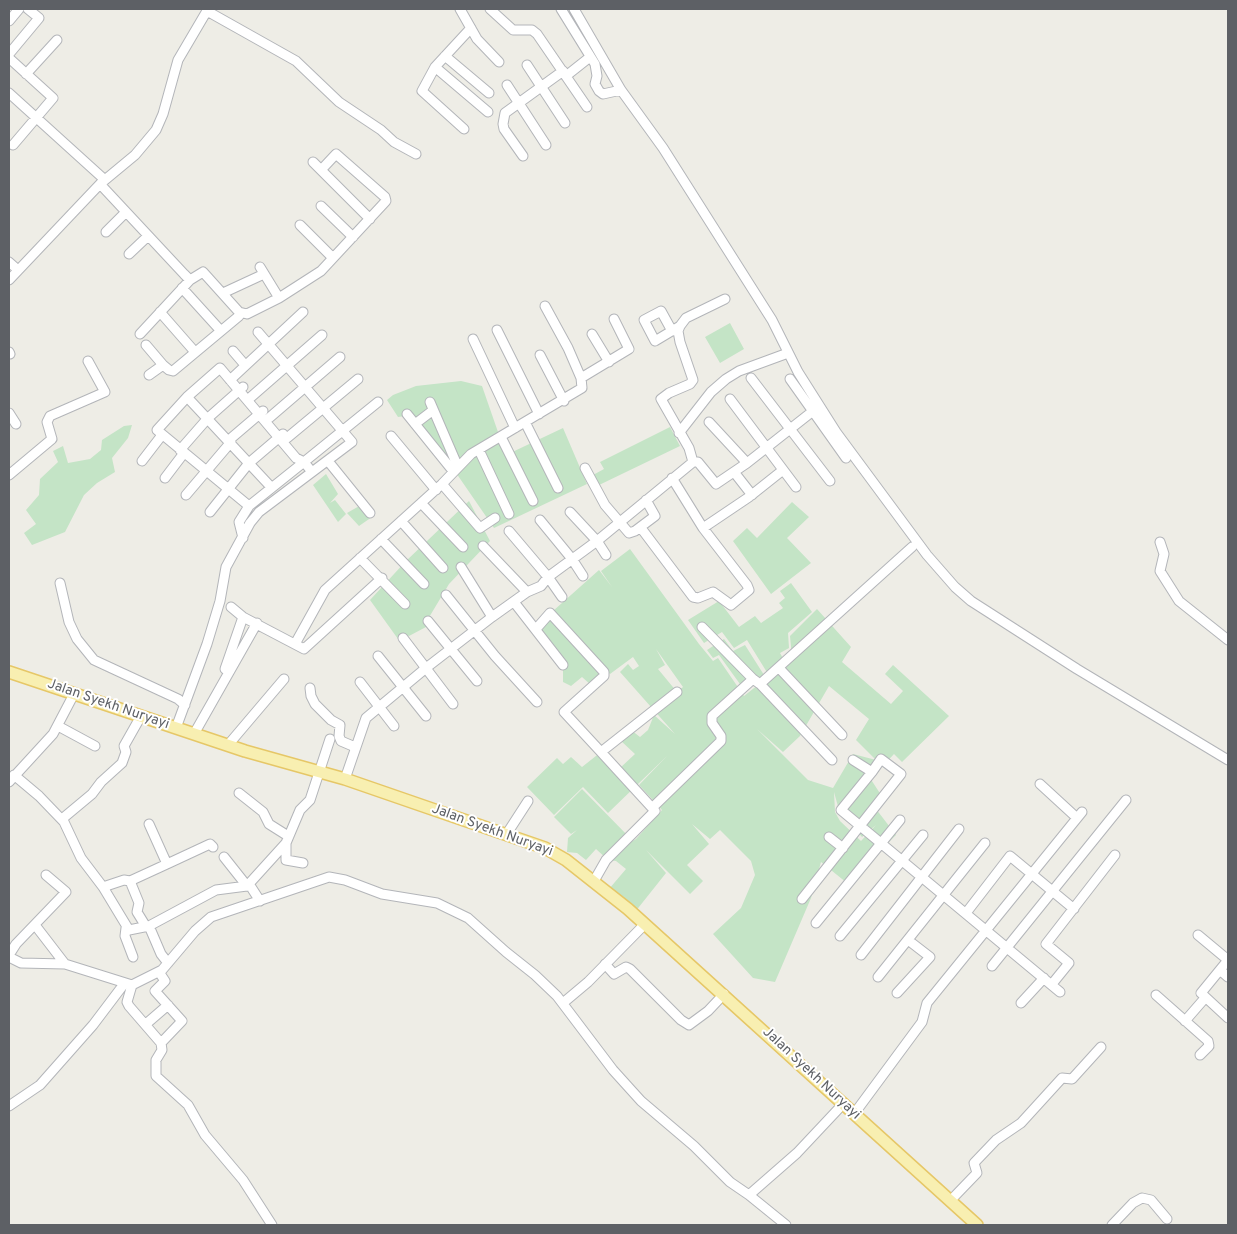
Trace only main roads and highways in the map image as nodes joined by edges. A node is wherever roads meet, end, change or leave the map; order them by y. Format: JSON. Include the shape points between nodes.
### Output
{"nodes":[{"id":1,"x":9,"y":672,"type":"edge"},
{"id":2,"x":977,"y":1225,"type":"edge"}],
"edges":[{"from":1,"to":2,"type":"main road","name":"Jalan Syekh Nuryayi","via":[[228,745],[345,779],[545,848],[594,881],[645,924]]}]}
